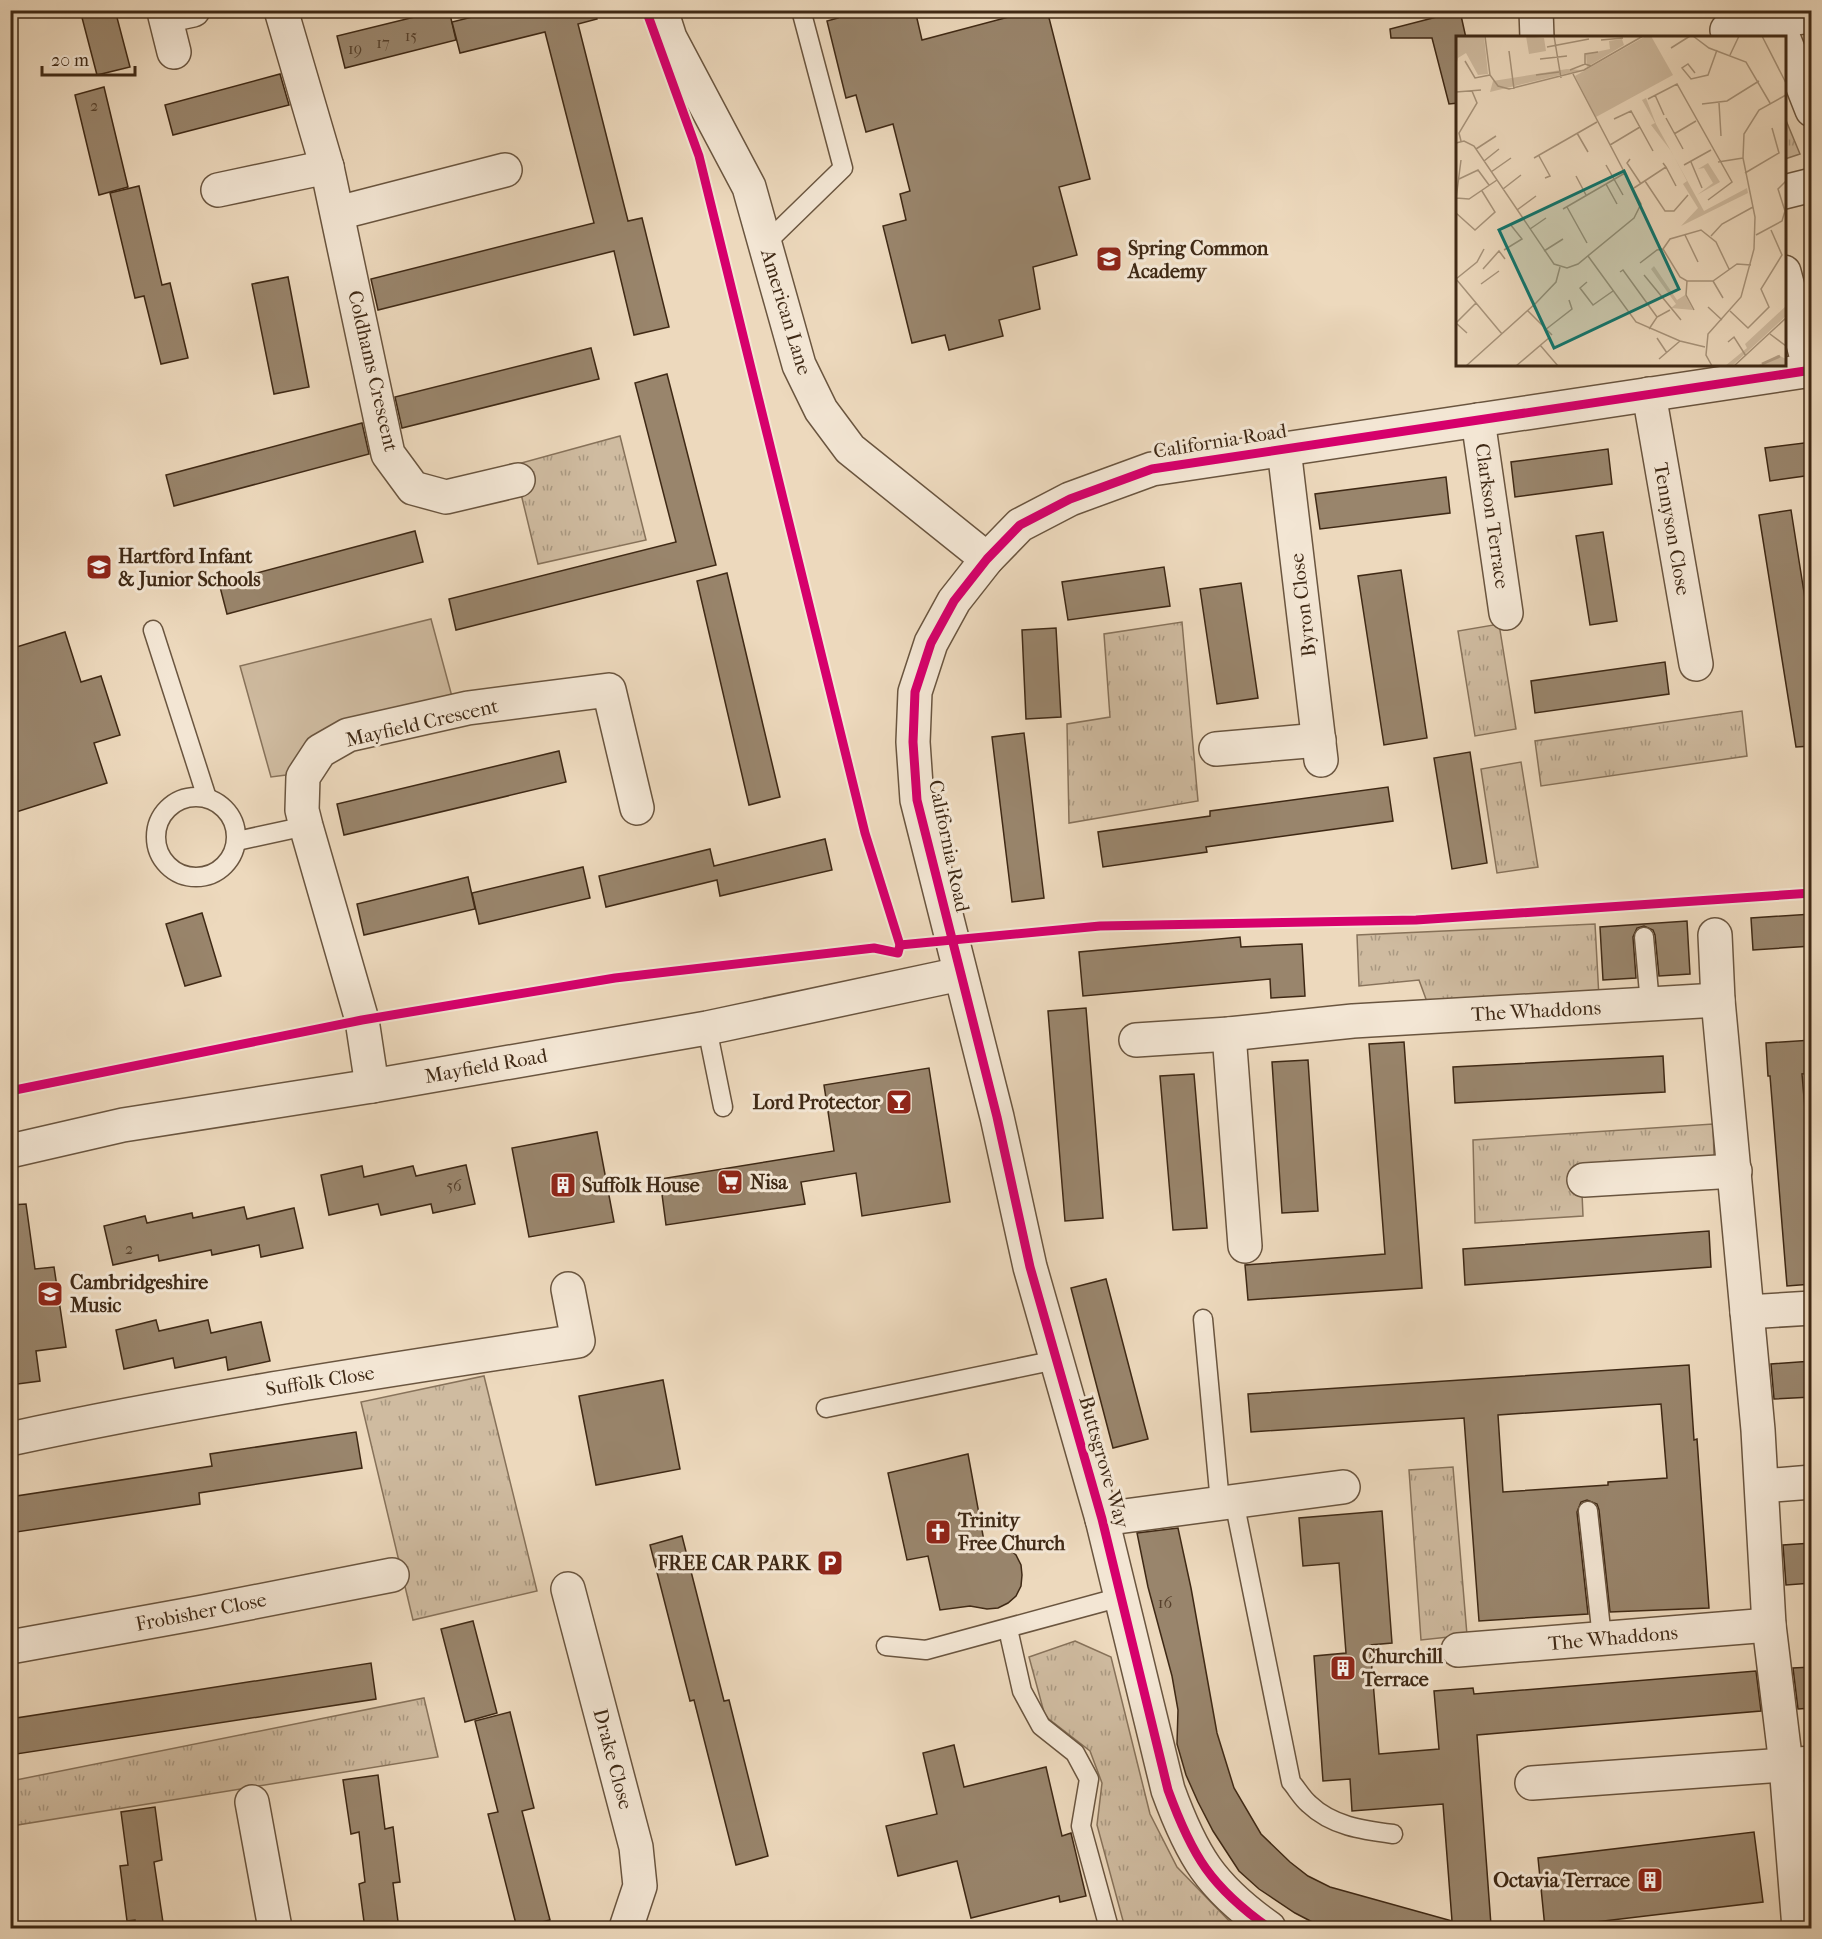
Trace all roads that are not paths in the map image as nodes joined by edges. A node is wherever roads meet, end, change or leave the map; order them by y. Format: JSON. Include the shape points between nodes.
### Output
{"nodes":[{"id":1,"x":281,"y":10,"type":"edge"},
{"id":2,"x":660,"y":10,"type":"edge"},
{"id":3,"x":801,"y":10,"type":"edge"},
{"id":4,"x":1536,"y":10,"type":"edge"},
{"id":5,"x":174,"y":12,"type":"edge"},
{"id":6,"x":1812,"y":16,"type":"edge"},
{"id":7,"x":1726,"y":30,"type":"dead end"},
{"id":8,"x":1782,"y":32,"type":"edge"},
{"id":9,"x":1537,"y":36,"type":"edge"},
{"id":10,"x":1786,"y":42,"type":"edge"},
{"id":11,"x":174,"y":52,"type":"dead end"},
{"id":12,"x":1812,"y":110,"type":"edge"},
{"id":13,"x":327,"y":167,"type":"junction"},
{"id":14,"x":505,"y":170,"type":"dead end"},
{"id":15,"x":1812,"y":185,"type":"edge"},
{"id":16,"x":218,"y":190,"type":"dead end"},
{"id":17,"x":1786,"y":192,"type":"edge"},
{"id":18,"x":338,"y":213,"type":"junction"},
{"id":19,"x":765,"y":244,"type":"junction"},
{"id":20,"x":1786,"y":276,"type":"edge"},
{"id":21,"x":1811,"y":370,"type":"edge"},
{"id":22,"x":1649,"y":394,"type":"junction"},
{"id":23,"x":1478,"y":420,"type":"junction"},
{"id":24,"x":1284,"y":449,"type":"junction"},
{"id":25,"x":518,"y":480,"type":"dead end"},
{"id":26,"x":987,"y":559,"type":"junction"},
{"id":27,"x":1506,"y":613,"type":"dead end"},
{"id":28,"x":153,"y":630,"type":"dead end"},
{"id":29,"x":1696,"y":664,"type":"dead end"},
{"id":30,"x":1216,"y":749,"type":"dead end"},
{"id":31,"x":207,"y":798,"type":"junction"},
{"id":32,"x":637,"y":808,"type":"dead end"},
{"id":33,"x":306,"y":826,"type":"junction"},
{"id":34,"x":237,"y":841,"type":"junction"},
{"id":35,"x":1714,"y":935,"type":"dead end"},
{"id":36,"x":1644,"y":937,"type":"dead end"},
{"id":37,"x":960,"y":974,"type":"junction"},
{"id":38,"x":1718,"y":1000,"type":"junction"},
{"id":39,"x":1650,"y":1004,"type":"junction"},
{"id":40,"x":707,"y":1028,"type":"junction"},
{"id":41,"x":1229,"y":1034,"type":"junction"},
{"id":42,"x":1136,"y":1040,"type":"dead end"},
{"id":43,"x":372,"y":1086,"type":"junction"},
{"id":44,"x":723,"y":1107,"type":"dead end"},
{"id":45,"x":10,"y":1151,"type":"edge"},
{"id":46,"x":1735,"y":1171,"type":"junction"},
{"id":47,"x":1584,"y":1180,"type":"dead end"},
{"id":48,"x":1245,"y":1246,"type":"dead end"},
{"id":49,"x":568,"y":1289,"type":"dead end"},
{"id":50,"x":1812,"y":1308,"type":"edge"},
{"id":51,"x":1747,"y":1312,"type":"junction"},
{"id":52,"x":1203,"y":1319,"type":"dead end"},
{"id":53,"x":1056,"y":1360,"type":"junction"},
{"id":54,"x":826,"y":1408,"type":"dead end"},
{"id":55,"x":10,"y":1439,"type":"edge"},
{"id":56,"x":1812,"y":1482,"type":"edge"},
{"id":57,"x":1342,"y":1486,"type":"dead end"},
{"id":58,"x":1762,"y":1486,"type":"junction"},
{"id":59,"x":1227,"y":1502,"type":"junction"},
{"id":60,"x":1588,"y":1511,"type":"dead end"},
{"id":61,"x":1102,"y":1519,"type":"junction"},
{"id":62,"x":392,"y":1575,"type":"dead end"},
{"id":63,"x":568,"y":1590,"type":"dead end"},
{"id":64,"x":1121,"y":1597,"type":"junction"},
{"id":65,"x":1769,"y":1625,"type":"junction"},
{"id":66,"x":1008,"y":1629,"type":"junction"},
{"id":67,"x":1602,"y":1638,"type":"junction"},
{"id":68,"x":886,"y":1646,"type":"dead end"},
{"id":69,"x":10,"y":1647,"type":"edge"},
{"id":70,"x":1458,"y":1650,"type":"dead end"},
{"id":71,"x":1799,"y":1764,"type":"edge"},
{"id":72,"x":1532,"y":1783,"type":"dead end"},
{"id":73,"x":252,"y":1802,"type":"dead end"},
{"id":74,"x":1393,"y":1834,"type":"dead end"},
{"id":75,"x":275,"y":1929,"type":"edge"},
{"id":76,"x":626,"y":1929,"type":"edge"},
{"id":77,"x":1109,"y":1929,"type":"edge"},
{"id":78,"x":1269,"y":1929,"type":"edge"},
{"id":79,"x":1799,"y":1929,"type":"edge"}],
"edges":[{"from":1,"to":13,"type":"street","name":"Coldhams Crescent"},
{"from":2,"to":19,"type":"street","name":"American Lane","via":[[670,38],[748,187]]},
{"from":3,"to":19,"type":"lane","via":[[843,168]]},
{"from":4,"to":9,"type":"street"},
{"from":5,"to":11,"type":"street"},
{"from":6,"to":8,"type":"street"},
{"from":7,"to":8,"type":"street"},
{"from":10,"to":12,"type":"street"},
{"from":13,"to":16,"type":"street"},
{"from":13,"to":18,"type":"street","name":"Coldhams Crescent"},
{"from":14,"to":18,"type":"street"},
{"from":15,"to":17,"type":"street"},
{"from":18,"to":25,"type":"street","name":"Coldhams Crescent","via":[[388,454],[413,488],[446,497]]},
{"from":19,"to":26,"type":"street","name":"American Lane","via":[[799,364],[821,410],[850,448]]},
{"from":20,"to":21,"type":"street"},
{"from":21,"to":22,"type":"street","name":"California Road"},
{"from":22,"to":23,"type":"street","name":"California Road"},
{"from":22,"to":29,"type":"street","name":"Tennyson Close"},
{"from":23,"to":24,"type":"street","name":"California Road"},
{"from":23,"to":27,"type":"street","name":"Clarkson Terrace"},
{"from":24,"to":26,"type":"street","name":"California Road","via":[[1152,469],[1070,499],[1020,525]]},
{"from":24,"to":30,"type":"street","name":"Byron Close","via":[[1320,750]]},
{"from":26,"to":37,"type":"street","name":"California Road","via":[[954,601],[935,635],[915,692],[917,800]]},
{"from":28,"to":31,"type":"lane"},
{"from":31,"to":34,"type":"lane","via":[[230,816]]},
{"from":31,"to":34,"type":"lane","via":[[185,798],[165,811],[156,838],[162,858],[174,871],[202,877],[220,870]]},
{"from":32,"to":33,"type":"street","name":"Mayfield Crescent","via":[[609,690],[468,708],[348,735],[320,751],[303,777],[302,810]]},
{"from":33,"to":34,"type":"lane"},
{"from":33,"to":43,"type":"street","name":"Mayfield Crescent","via":[[362,1020]]},
{"from":35,"to":38,"type":"street"},
{"from":36,"to":39,"type":"lane"},
{"from":37,"to":40,"type":"street","name":"Mayfield Road"},
{"from":37,"to":53,"type":"street","name":"Buttsgrove Way"},
{"from":38,"to":39,"type":"street","name":"The Whaddons"},
{"from":38,"to":46,"type":"street"},
{"from":39,"to":41,"type":"street","name":"The Whaddons","via":[[1353,1022]]},
{"from":40,"to":43,"type":"street","name":"Mayfield Road"},
{"from":40,"to":44,"type":"lane"},
{"from":41,"to":42,"type":"street","name":"The Whaddons"},
{"from":41,"to":48,"type":"street"},
{"from":43,"to":45,"type":"street","name":"Mayfield Road","via":[[123,1125]]},
{"from":46,"to":47,"type":"street"},
{"from":46,"to":51,"type":"street"},
{"from":49,"to":55,"type":"street","name":"Suffolk Close","via":[[578,1341],[312,1382]]},
{"from":50,"to":51,"type":"street"},
{"from":51,"to":58,"type":"street"},
{"from":52,"to":59,"type":"lane"},
{"from":53,"to":54,"type":"lane"},
{"from":53,"to":61,"type":"street","name":"Buttsgrove Way"},
{"from":56,"to":58,"type":"street"},
{"from":57,"to":59,"type":"street"},
{"from":58,"to":65,"type":"street"},
{"from":59,"to":61,"type":"street"},
{"from":59,"to":74,"type":"lane","via":[[1291,1782],[1309,1804],[1330,1819],[1357,1829]]},
{"from":60,"to":67,"type":"lane"},
{"from":61,"to":64,"type":"street","name":"Buttsgrove Way"},
{"from":62,"to":69,"type":"street","name":"Frobisher Close"},
{"from":63,"to":76,"type":"street","name":"Drake Close","via":[[636,1847],[640,1886]]},
{"from":64,"to":66,"type":"lane"},
{"from":64,"to":78,"type":"street","name":"Buttsgrove Way","via":[[1168,1790],[1180,1824],[1213,1881]]},
{"from":65,"to":67,"type":"street","name":"The Whaddons"},
{"from":65,"to":71,"type":"street"},
{"from":66,"to":68,"type":"lane","via":[[926,1650]]},
{"from":66,"to":77,"type":"lane","via":[[1022,1691],[1041,1726],[1075,1753],[1089,1779],[1081,1826]]},
{"from":67,"to":70,"type":"street","name":"The Whaddons"},
{"from":71,"to":72,"type":"street"},
{"from":71,"to":79,"type":"street"},
{"from":73,"to":75,"type":"street"}]}
